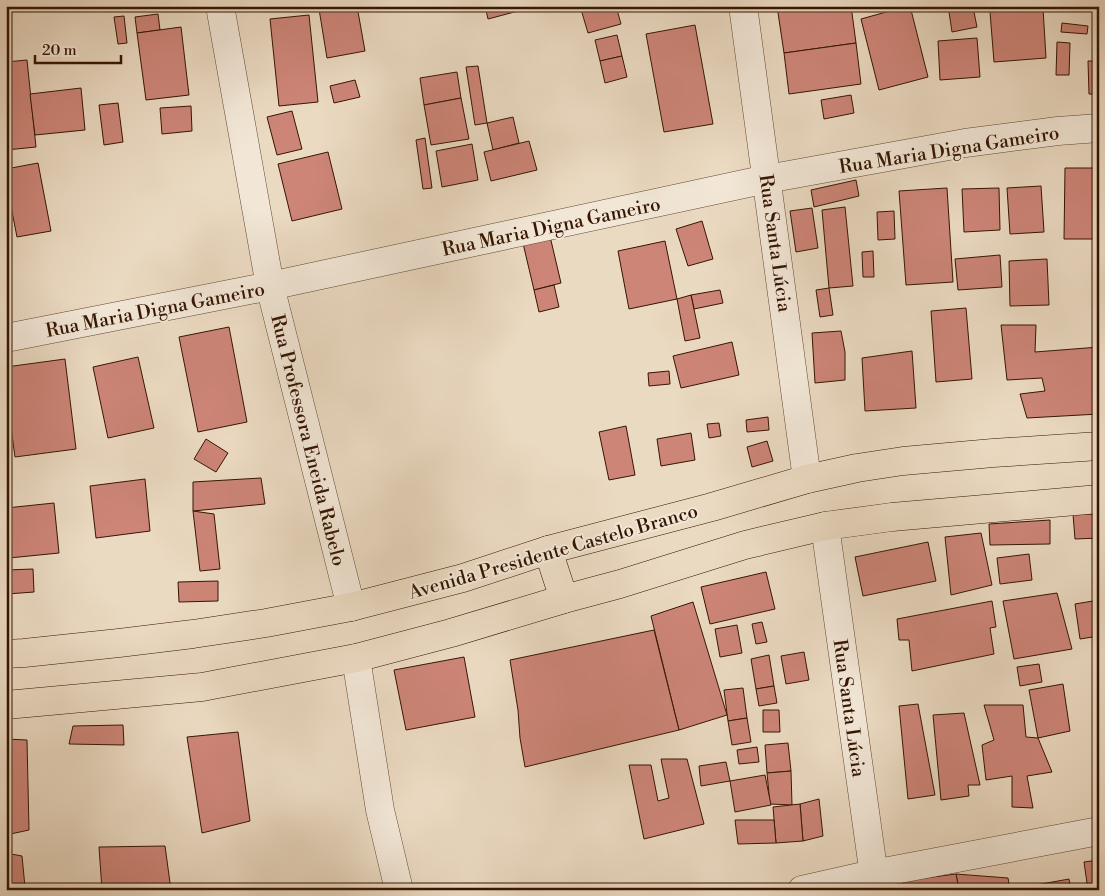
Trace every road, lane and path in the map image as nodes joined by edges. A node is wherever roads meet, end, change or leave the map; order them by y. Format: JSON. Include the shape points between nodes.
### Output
{"nodes":[{"id":1,"x":220,"y":6,"type":"edge"},
{"id":2,"x":743,"y":6,"type":"edge"},
{"id":3,"x":1099,"y":128,"type":"edge"},
{"id":4,"x":767,"y":179,"type":"junction"},
{"id":5,"x":270,"y":286,"type":"junction"},
{"id":6,"x":6,"y":338,"type":"edge"},
{"id":7,"x":1099,"y":446,"type":"edge"},
{"id":8,"x":807,"y":479,"type":"junction"},
{"id":9,"x":1099,"y":499,"type":"edge"},
{"id":10,"x":825,"y":526,"type":"junction"},
{"id":11,"x":548,"y":550,"type":"junction"},
{"id":12,"x":564,"y":599,"type":"junction"},
{"id":13,"x":351,"y":607,"type":"junction"},
{"id":14,"x":6,"y":654,"type":"edge"},
{"id":15,"x":356,"y":658,"type":"junction"},
{"id":16,"x":6,"y":705,"type":"edge"},
{"id":17,"x":1099,"y":830,"type":"edge"},
{"id":18,"x":875,"y":882,"type":"edge"},
{"id":19,"x":399,"y":890,"type":"edge"},
{"id":20,"x":802,"y":890,"type":"edge"}],
"edges":[{"from":1,"to":5,"type":"street","name":"Rua Professora Eneida Rabelo"},
{"from":2,"to":4,"type":"street","name":"Rua Santa Lúcia"},
{"from":3,"to":4,"type":"street","name":"Rua Maria Digna Gameiro","via":[[965,143]]},
{"from":4,"to":5,"type":"street","name":"Rua Maria Digna Gameiro"},
{"from":4,"to":8,"type":"street","name":"Rua Santa Lúcia"},
{"from":5,"to":6,"type":"street","name":"Rua Maria Digna Gameiro"},
{"from":5,"to":13,"type":"street","name":"Rua Professora Eneida Rabelo"},
{"from":7,"to":8,"type":"main road","name":"Avenida Presidente Castelo Branco","via":[[903,461]]},
{"from":8,"to":11,"type":"main road","name":"Avenida Presidente Castelo Branco"},
{"from":9,"to":10,"type":"main road"},
{"from":10,"to":12,"type":"main road","via":[[745,545]]},
{"from":10,"to":18,"type":"street","name":"Rua Santa Lúcia"},
{"from":11,"to":12,"type":"main road"},
{"from":11,"to":13,"type":"main road","name":"Avenida Presidente Castelo Branco","via":[[463,578]]},
{"from":12,"to":15,"type":"main road"},
{"from":13,"to":14,"type":"main road","name":"Avenida Presidente Castelo Branco","via":[[193,634]]},
{"from":15,"to":16,"type":"main road","via":[[202,687]]},
{"from":15,"to":19,"type":"street","via":[[380,810]]},
{"from":17,"to":18,"type":"street"},
{"from":18,"to":20,"type":"street"}]}
